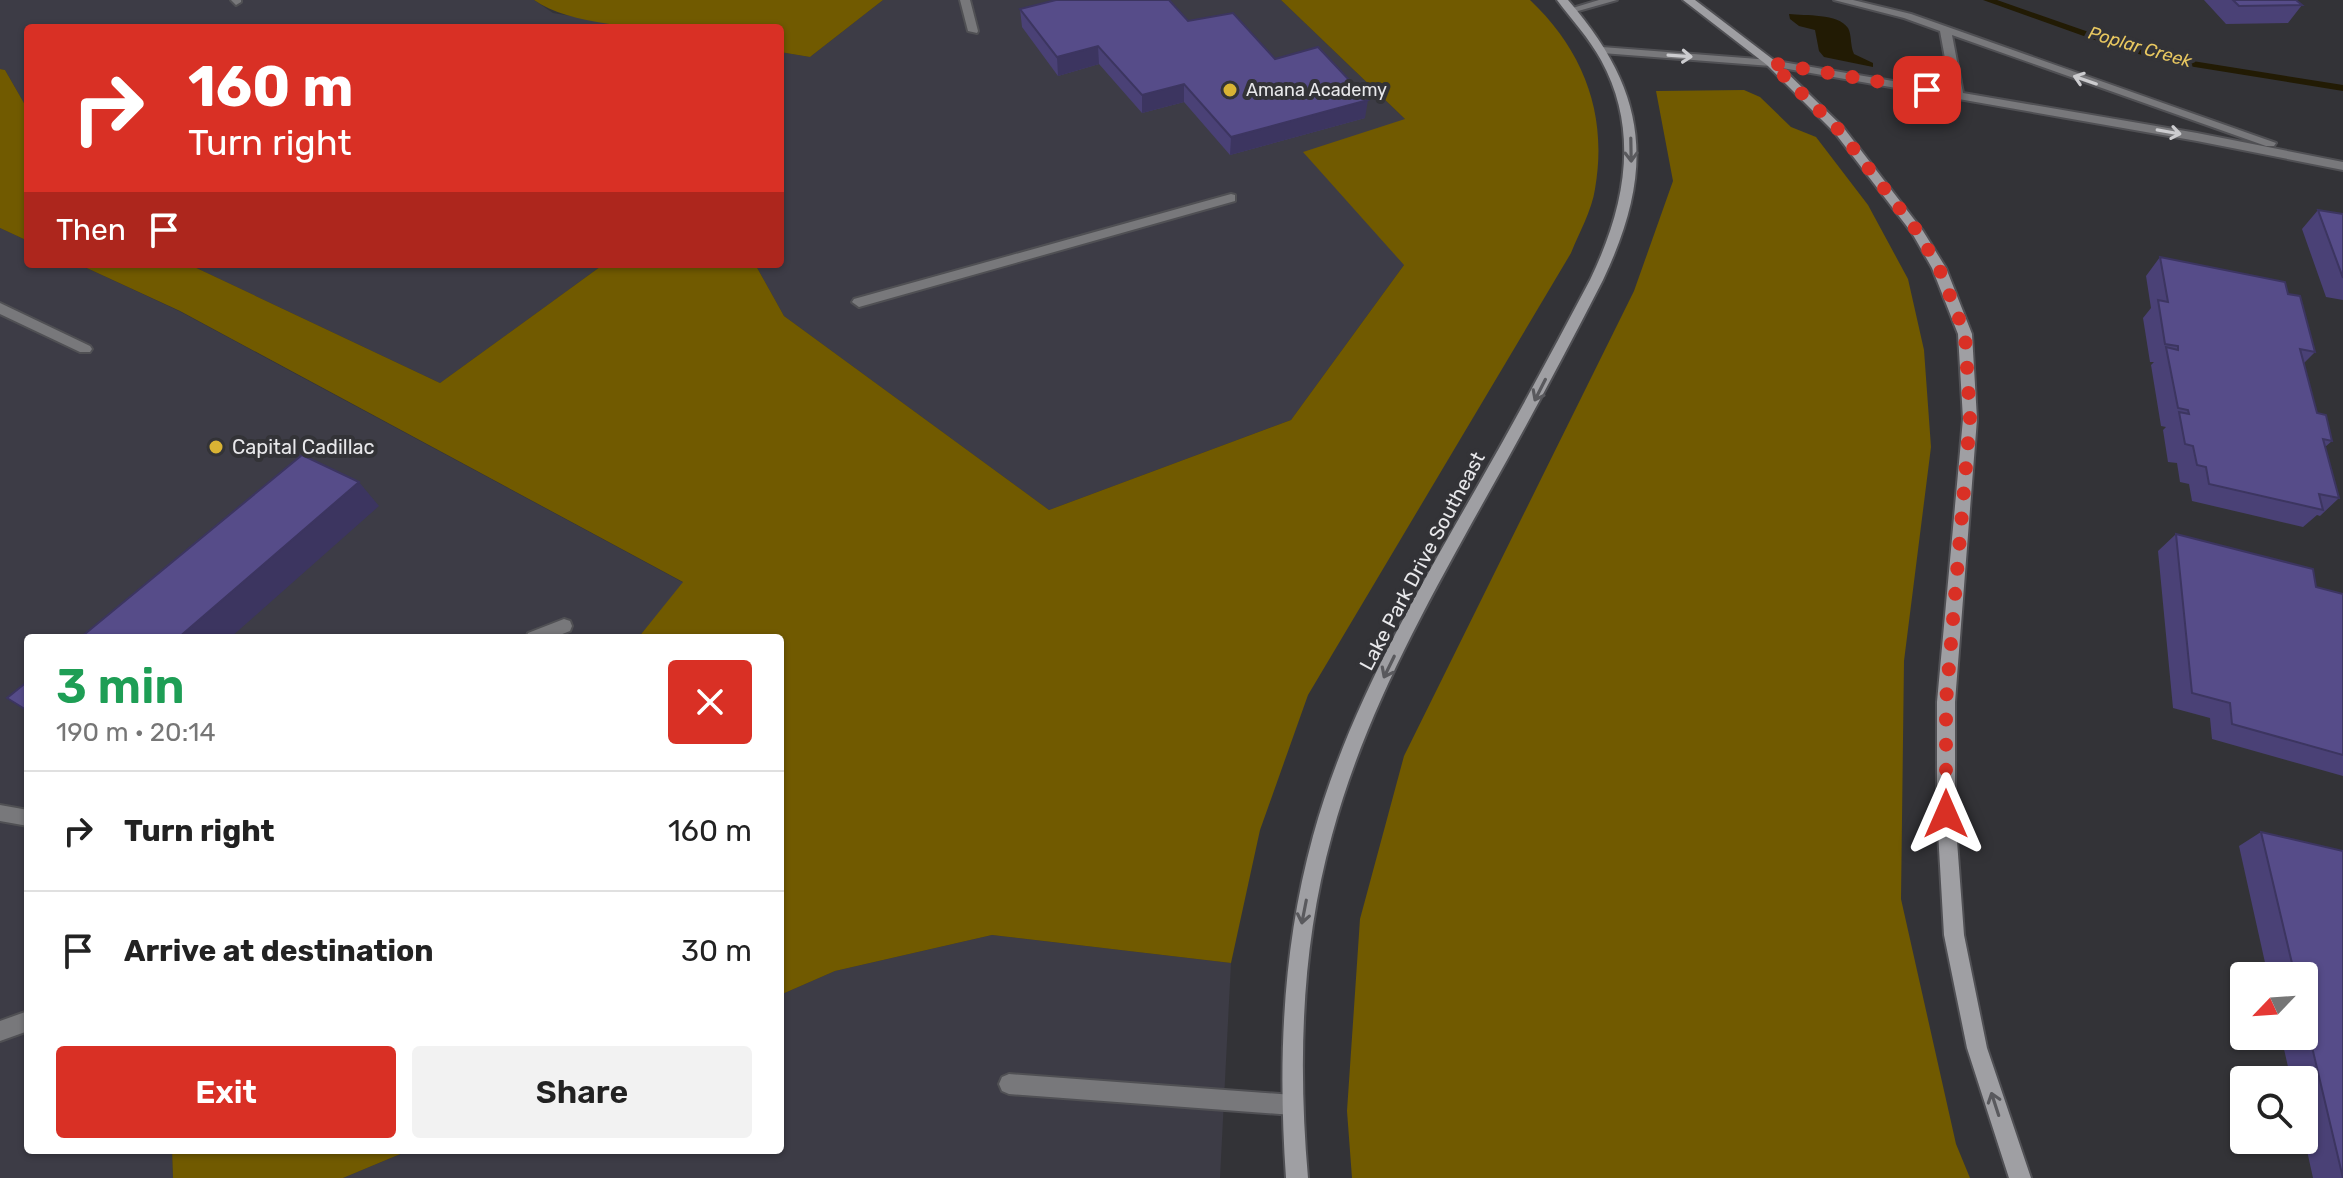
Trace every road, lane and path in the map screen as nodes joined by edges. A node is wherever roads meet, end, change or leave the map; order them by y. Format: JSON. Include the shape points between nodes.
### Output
{"nodes":[{"id":1,"x":965,"y":0,"type":"edge"},
{"id":2,"x":1562,"y":0,"type":"edge"},
{"id":3,"x":1612,"y":0,"type":"edge"},
{"id":4,"x":1688,"y":0,"type":"edge"},
{"id":5,"x":1839,"y":0,"type":"edge"},
{"id":6,"x":1571,"y":10,"type":"junction"},
{"id":7,"x":1945,"y":29,"type":"junction"},
{"id":8,"x":973,"y":31,"type":"dead end"},
{"id":9,"x":1602,"y":50,"type":"junction"},
{"id":10,"x":1771,"y":63,"type":"junction"},
{"id":11,"x":1958,"y":95,"type":"junction"},
{"id":12,"x":2307,"y":158,"type":"junction"},
{"id":13,"x":2343,"y":166,"type":"edge"},
{"id":14,"x":1231,"y":198,"type":"dead end"},
{"id":15,"x":859,"y":302,"type":"dead end"},
{"id":16,"x":0,"y":308,"type":"edge"},
{"id":17,"x":85,"y":349,"type":"dead end"},
{"id":18,"x":564,"y":626,"type":"dead end"},
{"id":19,"x":544,"y":634,"type":"edge"},
{"id":20,"x":0,"y":813,"type":"edge"},
{"id":21,"x":24,"y":817,"type":"edge"},
{"id":22,"x":24,"y":1022,"type":"edge"},
{"id":23,"x":0,"y":1031,"type":"edge"},
{"id":24,"x":1009,"y":1084,"type":"dead end"},
{"id":25,"x":1293,"y":1105,"type":"junction"},
{"id":26,"x":1297,"y":1178,"type":"edge"},
{"id":27,"x":2020,"y":1178,"type":"edge"}],
"edges":[{"from":1,"to":8,"type":"lane"},
{"from":2,"to":6,"type":"street","name":"Lake Park Drive Southeast"},
{"from":3,"to":6,"type":"lane"},
{"from":4,"to":10,"type":"street"},
{"from":5,"to":7,"type":"lane"},
{"from":6,"to":9,"type":"street","name":"Lake Park Drive Southeast"},
{"from":7,"to":11,"type":"lane"},
{"from":12,"to":7,"type":"lane","one_way":true},
{"from":9,"to":10,"type":"lane","one_way":true},
{"from":9,"to":25,"type":"street","name":"Lake Park Drive Southeast","one_way":true,"via":[[1616,74],[1630,123],[1625,206],[1604,266],[1410,624],[1360,728],[1317,849],[1302,918],[1293,989]]},
{"from":10,"to":11,"type":"lane"},
{"from":27,"to":10,"type":"street","one_way":true,"via":[[1977,1048],[1953,920],[1946,814],[1946,702],[1970,419],[1965,334],[1939,268],[1917,231],[1839,130]]},
{"from":11,"to":12,"type":"lane","one_way":true},
{"from":12,"to":13,"type":"lane"},
{"from":14,"to":15,"type":"lane"},
{"from":16,"to":17,"type":"lane"},
{"from":18,"to":19,"type":"lane"},
{"from":20,"to":21,"type":"lane"},
{"from":22,"to":23,"type":"lane"},
{"from":24,"to":25,"type":"lane"},
{"from":25,"to":26,"type":"street","name":"Lake Park Drive Southeast"}]}
